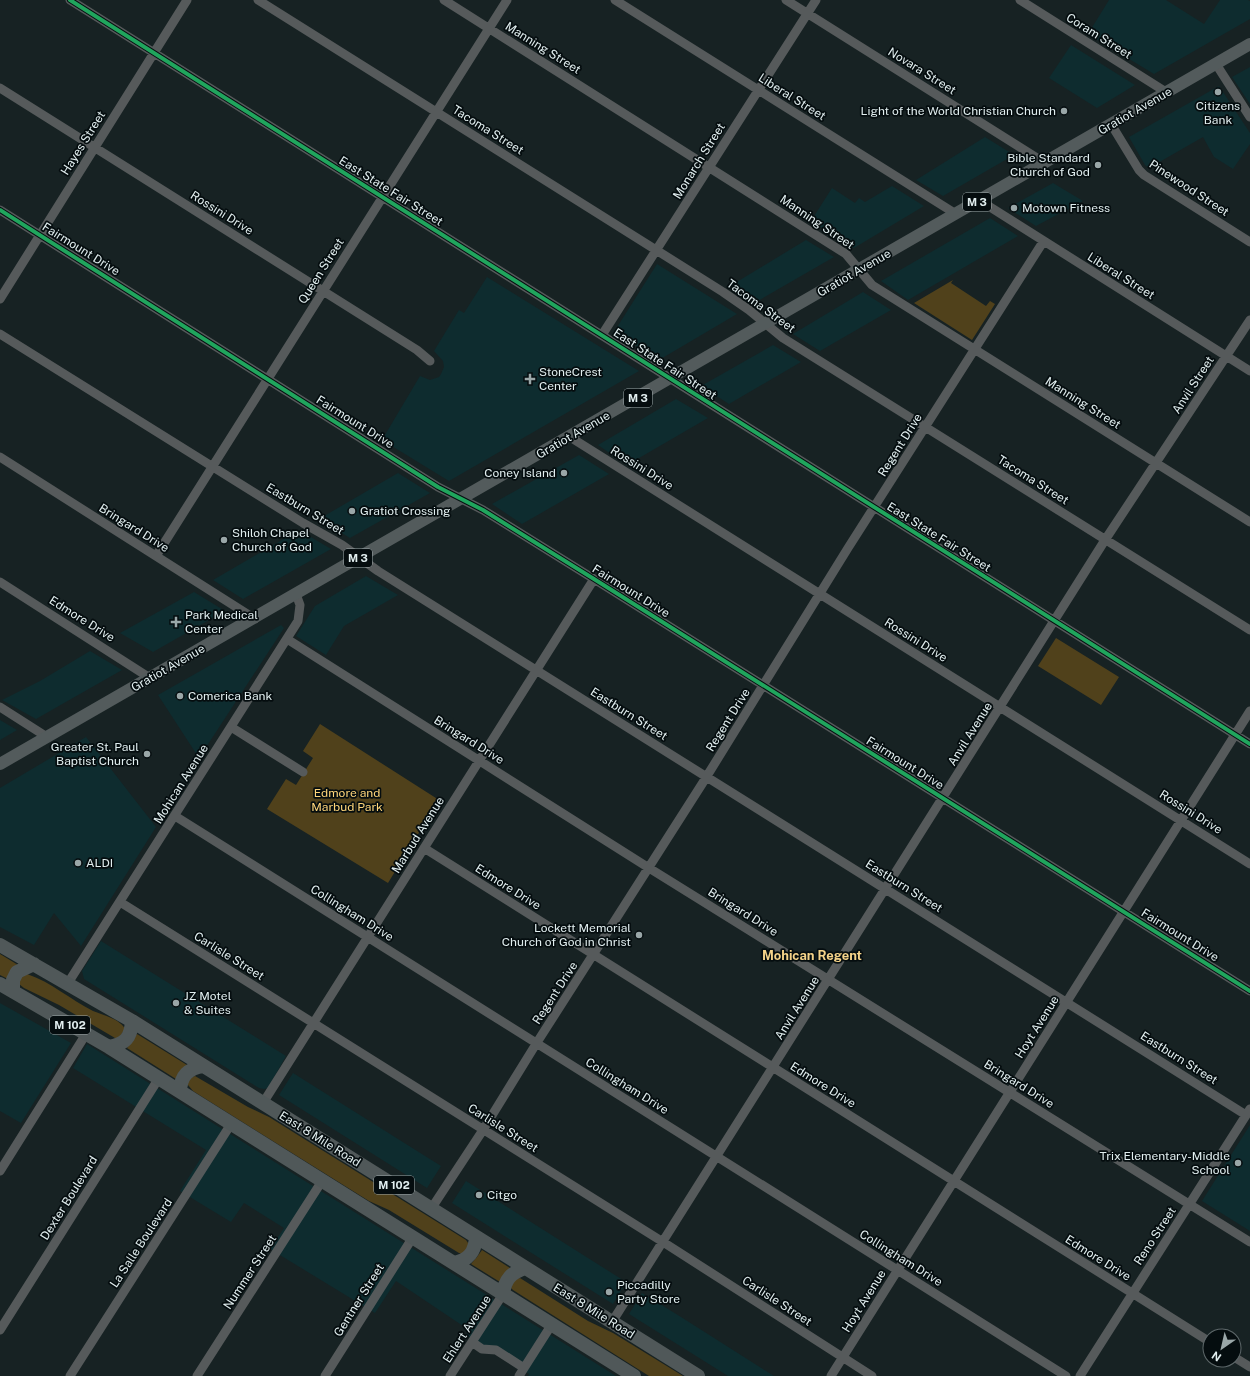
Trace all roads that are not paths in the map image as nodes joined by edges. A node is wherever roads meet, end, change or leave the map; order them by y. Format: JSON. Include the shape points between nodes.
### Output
{"nodes":[{"id":1,"x":70,"y":0,"type":"edge"},
{"id":2,"x":187,"y":0,"type":"edge"},
{"id":3,"x":258,"y":0,"type":"edge"},
{"id":4,"x":444,"y":0,"type":"edge"},
{"id":5,"x":507,"y":0,"type":"edge"},
{"id":6,"x":615,"y":0,"type":"edge"},
{"id":7,"x":786,"y":0,"type":"edge"},
{"id":8,"x":816,"y":0,"type":"edge"},
{"id":9,"x":1020,"y":0,"type":"edge"},
{"id":10,"x":807,"y":13,"type":"junction"},
{"id":11,"x":489,"y":28,"type":"junction"},
{"id":12,"x":1250,"y":44,"type":"edge"},
{"id":13,"x":154,"y":53,"type":"junction"},
{"id":14,"x":1216,"y":64,"type":"junction"},
{"id":15,"x":0,"y":88,"type":"edge"},
{"id":16,"x":758,"y":90,"type":"junction"},
{"id":17,"x":1166,"y":92,"type":"junction"},
{"id":18,"x":436,"y":112,"type":"junction"},
{"id":19,"x":1250,"y":117,"type":"edge"},
{"id":20,"x":1111,"y":124,"type":"junction"},
{"id":21,"x":95,"y":147,"type":"junction"},
{"id":22,"x":1045,"y":163,"type":"junction"},
{"id":23,"x":710,"y":167,"type":"junction"},
{"id":24,"x":382,"y":197,"type":"junction"},
{"id":25,"x":979,"y":200,"type":"junction"},
{"id":26,"x":0,"y":210,"type":"edge"},
{"id":27,"x":956,"y":214,"type":"junction"},
{"id":28,"x":40,"y":235,"type":"junction"},
{"id":29,"x":1043,"y":242,"type":"junction"},
{"id":30,"x":1250,"y":242,"type":"edge"},
{"id":31,"x":656,"y":251,"type":"junction"},
{"id":32,"x":859,"y":270,"type":"junction"},
{"id":33,"x":323,"y":290,"type":"junction"},
{"id":34,"x":0,"y":299,"type":"edge"},
{"id":35,"x":1250,"y":320,"type":"edge"},
{"id":36,"x":766,"y":324,"type":"junction"},
{"id":37,"x":0,"y":334,"type":"edge"},
{"id":38,"x":602,"y":335,"type":"junction"},
{"id":39,"x":974,"y":350,"type":"junction"},
{"id":40,"x":1226,"y":356,"type":"junction"},
{"id":41,"x":430,"y":361,"type":"dead end"},
{"id":42,"x":1250,"y":371,"type":"edge"},
{"id":43,"x":267,"y":378,"type":"junction"},
{"id":44,"x":671,"y":379,"type":"junction"},
{"id":45,"x":925,"y":427,"type":"junction"},
{"id":46,"x":570,"y":437,"type":"junction"},
{"id":47,"x":0,"y":457,"type":"edge"},
{"id":48,"x":1156,"y":463,"type":"junction"},
{"id":49,"x":212,"y":466,"type":"junction"},
{"id":50,"x":462,"y":499,"type":"junction"},
{"id":51,"x":874,"y":508,"type":"junction"},
{"id":52,"x":1250,"y":522,"type":"edge"},
{"id":53,"x":1105,"y":540,"type":"junction"},
{"id":54,"x":156,"y":556,"type":"junction"},
{"id":55,"x":360,"y":557,"type":"junction"},
{"id":56,"x":594,"y":579,"type":"junction"},
{"id":57,"x":0,"y":582,"type":"edge"},
{"id":58,"x":296,"y":594,"type":"junction"},
{"id":59,"x":819,"y":594,"type":"junction"},
{"id":60,"x":255,"y":619,"type":"junction"},
{"id":61,"x":1055,"y":621,"type":"junction"},
{"id":62,"x":1250,"y":630,"type":"edge"},
{"id":63,"x":287,"y":639,"type":"junction"},
{"id":64,"x":537,"y":670,"type":"junction"},
{"id":65,"x":150,"y":678,"type":"junction"},
{"id":66,"x":764,"y":686,"type":"junction"},
{"id":67,"x":0,"y":707,"type":"edge"},
{"id":68,"x":1001,"y":707,"type":"junction"},
{"id":69,"x":1250,"y":711,"type":"edge"},
{"id":70,"x":231,"y":727,"type":"junction"},
{"id":71,"x":1234,"y":734,"type":"junction"},
{"id":72,"x":47,"y":737,"type":"junction"},
{"id":73,"x":1250,"y":744,"type":"edge"},
{"id":74,"x":479,"y":761,"type":"junction"},
{"id":75,"x":0,"y":764,"type":"edge"},
{"id":76,"x":303,"y":772,"type":"dead end"},
{"id":77,"x":706,"y":777,"type":"junction"},
{"id":78,"x":943,"y":799,"type":"junction"},
{"id":79,"x":175,"y":816,"type":"junction"},
{"id":80,"x":1181,"y":820,"type":"junction"},
{"id":81,"x":424,"y":848,"type":"junction"},
{"id":82,"x":1250,"y":864,"type":"edge"},
{"id":83,"x":649,"y":868,"type":"junction"},
{"id":84,"x":886,"y":889,"type":"junction"},
{"id":85,"x":120,"y":902,"type":"junction"},
{"id":86,"x":1124,"y":912,"type":"junction"},
{"id":87,"x":368,"y":937,"type":"junction"},
{"id":88,"x":0,"y":945,"type":"edge"},
{"id":89,"x":594,"y":955,"type":"junction"},
{"id":90,"x":34,"y":964,"type":"junction"},
{"id":91,"x":829,"y":979,"type":"junction"},
{"id":92,"x":68,"y":983,"type":"junction"},
{"id":93,"x":0,"y":984,"type":"edge"},
{"id":94,"x":13,"y":991,"type":"junction"},
{"id":95,"x":1250,"y":991,"type":"edge"},
{"id":96,"x":1066,"y":1002,"type":"junction"},
{"id":97,"x":132,"y":1021,"type":"junction"},
{"id":98,"x":313,"y":1023,"type":"junction"},
{"id":99,"x":86,"y":1034,"type":"junction"},
{"id":100,"x":536,"y":1044,"type":"junction"},
{"id":101,"x":109,"y":1047,"type":"junction"},
{"id":102,"x":203,"y":1066,"type":"junction"},
{"id":103,"x":773,"y":1068,"type":"junction"},
{"id":104,"x":159,"y":1078,"type":"junction"},
{"id":105,"x":180,"y":1092,"type":"junction"},
{"id":106,"x":1010,"y":1092,"type":"junction"},
{"id":107,"x":263,"y":1103,"type":"junction"},
{"id":108,"x":1248,"y":1112,"type":"edge"},
{"id":109,"x":231,"y":1124,"type":"junction"},
{"id":110,"x":484,"y":1130,"type":"junction"},
{"id":111,"x":717,"y":1156,"type":"junction"},
{"id":112,"x":0,"y":1171,"type":"edge"},
{"id":113,"x":322,"y":1181,"type":"junction"},
{"id":114,"x":953,"y":1181,"type":"junction"},
{"id":115,"x":1190,"y":1205,"type":"junction"},
{"id":116,"x":431,"y":1209,"type":"junction"},
{"id":117,"x":476,"y":1237,"type":"junction"},
{"id":118,"x":413,"y":1238,"type":"junction"},
{"id":119,"x":663,"y":1242,"type":"junction"},
{"id":120,"x":1250,"y":1242,"type":"edge"},
{"id":121,"x":454,"y":1263,"type":"junction"},
{"id":122,"x":525,"y":1268,"type":"junction"},
{"id":123,"x":897,"y":1270,"type":"junction"},
{"id":124,"x":503,"y":1294,"type":"junction"},
{"id":125,"x":1133,"y":1294,"type":"junction"},
{"id":126,"x":612,"y":1322,"type":"junction"},
{"id":127,"x":552,"y":1324,"type":"junction"},
{"id":128,"x":0,"y":1330,"type":"edge"},
{"id":129,"x":1202,"y":1337,"type":"edge"},
{"id":130,"x":472,"y":1342,"type":"junction"},
{"id":131,"x":843,"y":1357,"type":"junction"},
{"id":132,"x":524,"y":1368,"type":"junction"},
{"id":133,"x":70,"y":1376,"type":"edge"},
{"id":134,"x":197,"y":1376,"type":"edge"},
{"id":135,"x":325,"y":1376,"type":"edge"},
{"id":136,"x":450,"y":1376,"type":"edge"},
{"id":137,"x":519,"y":1376,"type":"edge"},
{"id":138,"x":634,"y":1376,"type":"edge"},
{"id":139,"x":698,"y":1376,"type":"edge"},
{"id":140,"x":830,"y":1376,"type":"edge"},
{"id":141,"x":872,"y":1376,"type":"edge"},
{"id":142,"x":1066,"y":1376,"type":"edge"},
{"id":143,"x":1080,"y":1376,"type":"edge"}],
"edges":[{"from":1,"to":13,"type":"street","name":"East State Fair Street"},
{"from":2,"to":13,"type":"street","name":"Hayes Street"},
{"from":3,"to":18,"type":"street","name":"Tacoma Street"},
{"from":4,"to":11,"type":"street","name":"Manning Street"},
{"from":5,"to":11,"type":"street","name":"Queen Street"},
{"from":6,"to":16,"type":"street","name":"Liberal Street"},
{"from":7,"to":10,"type":"street","name":"Novara Street"},
{"from":8,"to":10,"type":"street","name":"Monarch Street"},
{"from":9,"to":17,"type":"street","name":"Coram Street"},
{"from":10,"to":16,"type":"street","name":"Monarch Street"},
{"from":10,"to":22,"type":"street","name":"Novara Street"},
{"from":11,"to":18,"type":"street","name":"Queen Street"},
{"from":11,"to":23,"type":"street","name":"Manning Street"},
{"from":12,"to":14,"type":"main road","name":"Gratiot Avenue","number":"M 3"},
{"from":13,"to":21,"type":"street","name":"Hayes Street"},
{"from":13,"to":24,"type":"street","name":"East State Fair Street"},
{"from":14,"to":17,"type":"main road","name":"Gratiot Avenue","number":"M 3"},
{"from":14,"to":19,"type":"street"},
{"from":15,"to":21,"type":"street","name":"Rossini Drive"},
{"from":16,"to":23,"type":"street","name":"Monarch Street"},
{"from":16,"to":27,"type":"street","name":"Liberal Street"},
{"from":17,"to":20,"type":"main road","name":"Gratiot Avenue","number":"M 3"},
{"from":18,"to":24,"type":"street","name":"Queen Street"},
{"from":18,"to":31,"type":"street","name":"Tacoma Street"},
{"from":20,"to":22,"type":"main road","name":"Gratiot Avenue","number":"M 3"},
{"from":20,"to":30,"type":"street","name":"Pinewood Street","via":[[1144,175]]},
{"from":21,"to":28,"type":"street","name":"Hayes Street"},
{"from":21,"to":33,"type":"street","name":"Rossini Drive"},
{"from":22,"to":25,"type":"main road","name":"Gratiot Avenue","number":"M 3"},
{"from":23,"to":31,"type":"street","name":"Monarch Street"},
{"from":23,"to":32,"type":"street","name":"Manning Street","via":[[846,254]]},
{"from":24,"to":33,"type":"street","name":"Queen Street"},
{"from":24,"to":38,"type":"street","name":"East State Fair Street"},
{"from":25,"to":27,"type":"main road","name":"Gratiot Avenue","number":"M 3"},
{"from":25,"to":29,"type":"street","name":"Liberal Street"},
{"from":26,"to":28,"type":"street","name":"Fairmount Drive"},
{"from":27,"to":32,"type":"main road","name":"Gratiot Avenue","number":"M 3"},
{"from":28,"to":34,"type":"street","name":"Hayes Street"},
{"from":28,"to":43,"type":"street","name":"Fairmount Drive"},
{"from":29,"to":39,"type":"street","name":"Regent Drive"},
{"from":29,"to":40,"type":"street","name":"Liberal Street"},
{"from":31,"to":36,"type":"street","name":"Tacoma Street","via":[[729,297]]},
{"from":31,"to":38,"type":"street","name":"Monarch Street"},
{"from":32,"to":36,"type":"main road","name":"Gratiot Avenue","number":"M 3"},
{"from":32,"to":39,"type":"street","name":"Manning Street","via":[[872,285]]},
{"from":33,"to":41,"type":"street","name":"Rossini Drive"},
{"from":33,"to":43,"type":"street","name":"Queen Street"},
{"from":35,"to":40,"type":"street","name":"Anvil Street"},
{"from":36,"to":44,"type":"main road","name":"Gratiot Avenue","number":"M 3"},
{"from":36,"to":45,"type":"street","name":"Tacoma Street","via":[[783,338]]},
{"from":37,"to":49,"type":"street","name":"Eastburn Street"},
{"from":38,"to":44,"type":"street","name":"East State Fair Street"},
{"from":39,"to":45,"type":"street","name":"Regent Drive"},
{"from":39,"to":48,"type":"street","name":"Manning Street"},
{"from":40,"to":42,"type":"street","name":"Liberal Street"},
{"from":40,"to":48,"type":"street","name":"Anvil Street"},
{"from":43,"to":49,"type":"street","name":"Queen Street"},
{"from":43,"to":50,"type":"street","name":"Fairmount Drive","via":[[440,488]]},
{"from":44,"to":46,"type":"main road","name":"Gratiot Avenue","number":"M 3"},
{"from":44,"to":51,"type":"street","name":"East State Fair Street"},
{"from":45,"to":51,"type":"street","name":"Regent Drive"},
{"from":45,"to":53,"type":"street","name":"Tacoma Street"},
{"from":46,"to":50,"type":"main road","name":"Gratiot Avenue","number":"M 3"},
{"from":46,"to":59,"type":"street","name":"Rossini Drive"},
{"from":47,"to":54,"type":"street","name":"Bringard Drive"},
{"from":48,"to":52,"type":"street","name":"Manning Street"},
{"from":48,"to":53,"type":"street","name":"Anvil Avenue"},
{"from":49,"to":54,"type":"street","name":"Queen Street"},
{"from":49,"to":55,"type":"street","name":"Eastburn Street"},
{"from":50,"to":55,"type":"main road","name":"Gratiot Avenue","number":"M 3"},
{"from":50,"to":56,"type":"street","name":"Fairmount Drive"},
{"from":51,"to":59,"type":"street","name":"Regent Drive"},
{"from":51,"to":61,"type":"street","name":"East State Fair Street"},
{"from":53,"to":61,"type":"street","name":"Anvil Avenue"},
{"from":53,"to":62,"type":"street","name":"Tacoma Street"},
{"from":54,"to":60,"type":"street","name":"Bringard Drive"},
{"from":55,"to":58,"type":"main road","name":"Gratiot Avenue","number":"M 3"},
{"from":55,"to":64,"type":"street","name":"Eastburn Street","via":[[378,571]]},
{"from":56,"to":64,"type":"street","name":"Marbud Avenue"},
{"from":56,"to":66,"type":"street","name":"Fairmount Drive"},
{"from":57,"to":65,"type":"street","name":"Edmore Drive"},
{"from":58,"to":60,"type":"main road","name":"Gratiot Avenue","number":"M 3"},
{"from":58,"to":63,"type":"street","name":"Mohican Avenue","via":[[300,612],[298,621]]},
{"from":59,"to":66,"type":"street","name":"Regent Drive"},
{"from":59,"to":68,"type":"street","name":"Rossini Drive"},
{"from":60,"to":65,"type":"main road","name":"Gratiot Avenue","number":"M 3"},
{"from":61,"to":68,"type":"street","name":"Anvil Avenue"},
{"from":61,"to":71,"type":"street","name":"East State Fair Street"},
{"from":63,"to":70,"type":"street","name":"Mohican Avenue"},
{"from":63,"to":74,"type":"street","name":"Bringard Drive"},
{"from":64,"to":74,"type":"street","name":"Marbud Avenue"},
{"from":64,"to":77,"type":"street","name":"Eastburn Street"},
{"from":65,"to":72,"type":"main road","name":"Gratiot Avenue","number":"M 3"},
{"from":66,"to":77,"type":"street","name":"Regent Drive"},
{"from":66,"to":78,"type":"street","name":"Fairmount Drive"},
{"from":67,"to":72,"type":"street"},
{"from":68,"to":78,"type":"street","name":"Anvil Avenue"},
{"from":68,"to":80,"type":"street","name":"Rossini Drive"},
{"from":69,"to":71,"type":"street","name":"Hoyt Avenue"},
{"from":70,"to":76,"type":"street"},
{"from":70,"to":79,"type":"street","name":"Mohican Avenue"},
{"from":71,"to":73,"type":"street","name":"East State Fair Street"},
{"from":71,"to":80,"type":"street","name":"Hoyt Avenue"},
{"from":72,"to":75,"type":"main road","name":"Gratiot Avenue","number":"M 3"},
{"from":74,"to":81,"type":"street","name":"Marbud Avenue"},
{"from":74,"to":83,"type":"street","name":"Bringard Drive"},
{"from":77,"to":83,"type":"street","name":"Regent Drive"},
{"from":77,"to":84,"type":"street","name":"Eastburn Street"},
{"from":78,"to":84,"type":"street","name":"Anvil Avenue"},
{"from":78,"to":86,"type":"street","name":"Fairmount Drive"},
{"from":79,"to":85,"type":"street","name":"Mohican Avenue"},
{"from":79,"to":87,"type":"street","name":"Collingham Drive"},
{"from":80,"to":82,"type":"street","name":"Rossini Drive"},
{"from":80,"to":86,"type":"street","name":"Hoyt Avenue"},
{"from":81,"to":87,"type":"street","name":"Marbud Avenue"},
{"from":81,"to":89,"type":"street","name":"Edmore Drive"},
{"from":83,"to":89,"type":"street","name":"Regent Drive"},
{"from":83,"to":91,"type":"street","name":"Bringard Drive"},
{"from":84,"to":91,"type":"street","name":"Anvil Avenue"},
{"from":84,"to":96,"type":"street","name":"Eastburn Street"},
{"from":85,"to":92,"type":"street","name":"Mohican Avenue"},
{"from":85,"to":98,"type":"street","name":"Carlisle Street"},
{"from":86,"to":95,"type":"street","name":"Fairmount Drive"},
{"from":86,"to":96,"type":"street","name":"Hoyt Avenue"},
{"from":87,"to":98,"type":"street","name":"Marbud Avenue"},
{"from":87,"to":100,"type":"street","name":"Collingham Drive"},
{"from":88,"to":90,"type":"highway","name":"East 8 Mile Road","number":"M 102"},
{"from":89,"to":100,"type":"street","name":"Regent Drive"},
{"from":89,"to":103,"type":"street","name":"Edmore Drive"},
{"from":90,"to":92,"type":"highway","name":"East 8 Mile Road","number":"M 102"},
{"from":90,"to":94,"type":"highway","via":[[17,972],[13,980]]},
{"from":91,"to":103,"type":"street","name":"Anvil Avenue"},
{"from":91,"to":106,"type":"street","name":"Bringard Drive"},
{"from":92,"to":97,"type":"highway","name":"East 8 Mile Road","number":"M 102"},
{"from":93,"to":94,"type":"highway","number":"M 102"},
{"from":94,"to":99,"type":"highway","number":"M 102"},
{"from":96,"to":106,"type":"street","name":"Hoyt Avenue"},
{"from":96,"to":108,"type":"street","name":"Eastburn Street"},
{"from":97,"to":101,"type":"highway","via":[[131,1033],[127,1040]]},
{"from":97,"to":102,"type":"highway","name":"East 8 Mile Road","number":"M 102"},
{"from":98,"to":107,"type":"street","name":"Marbud Avenue"},
{"from":98,"to":110,"type":"street","name":"Carlisle Street"},
{"from":99,"to":101,"type":"highway","number":"M 102"},
{"from":99,"to":112,"type":"street"},
{"from":100,"to":110,"type":"street","name":"Regent Drive"},
{"from":100,"to":111,"type":"street","name":"Collingham Drive"},
{"from":101,"to":104,"type":"highway","number":"M 102"},
{"from":102,"to":105,"type":"highway","via":[[186,1073]]},
{"from":102,"to":107,"type":"highway","name":"East 8 Mile Road","number":"M 102"},
{"from":103,"to":111,"type":"street","name":"Anvil Avenue"},
{"from":103,"to":114,"type":"street","name":"Edmore Drive"},
{"from":104,"to":105,"type":"highway","number":"M 102"},
{"from":104,"to":128,"type":"street","name":"Dexter Boulevard"},
{"from":105,"to":109,"type":"highway","number":"M 102"},
{"from":106,"to":114,"type":"street","name":"Hoyt Avenue"},
{"from":106,"to":115,"type":"street","name":"Bringard Drive"},
{"from":107,"to":116,"type":"highway","name":"East 8 Mile Road","number":"M 102"},
{"from":108,"to":115,"type":"street","name":"Reno Street"},
{"from":109,"to":113,"type":"highway","number":"M 102"},
{"from":109,"to":133,"type":"street","name":"La Salle Boulevard"},
{"from":110,"to":116,"type":"street","name":"Regent Drive"},
{"from":110,"to":119,"type":"street","name":"Carlisle Street"},
{"from":111,"to":119,"type":"street","name":"Anvil Avenue"},
{"from":111,"to":123,"type":"street","name":"Collingham Drive"},
{"from":113,"to":118,"type":"highway","number":"M 102"},
{"from":113,"to":134,"type":"street","name":"Nummer Street"},
{"from":114,"to":123,"type":"street","name":"Hoyt Avenue"},
{"from":114,"to":125,"type":"street","name":"Edmore Drive"},
{"from":115,"to":120,"type":"street","name":"Bringard Drive"},
{"from":115,"to":125,"type":"street","name":"Reno Street"},
{"from":116,"to":117,"type":"highway","name":"East 8 Mile Road","number":"M 102"},
{"from":117,"to":121,"type":"highway","via":[[471,1255]]},
{"from":117,"to":122,"type":"highway","name":"East 8 Mile Road","number":"M 102"},
{"from":118,"to":121,"type":"highway","number":"M 102"},
{"from":118,"to":135,"type":"street","name":"Gentner Street"},
{"from":119,"to":126,"type":"street","name":"Anvil Avenue"},
{"from":119,"to":131,"type":"street","name":"Carlisle Street"},
{"from":121,"to":124,"type":"highway","number":"M 102"},
{"from":122,"to":124,"type":"highway","via":[[509,1276]]},
{"from":122,"to":126,"type":"highway","name":"East 8 Mile Road","number":"M 102"},
{"from":123,"to":131,"type":"street","name":"Hoyt Avenue"},
{"from":123,"to":142,"type":"street","name":"Collingham Drive"},
{"from":124,"to":127,"type":"highway","number":"M 102"},
{"from":124,"to":130,"type":"street","name":"Ehlert Avenue"},
{"from":125,"to":129,"type":"street","name":"Edmore Drive"},
{"from":125,"to":143,"type":"street","name":"Reno Street"},
{"from":126,"to":139,"type":"highway","name":"East 8 Mile Road","number":"M 102"},
{"from":127,"to":132,"type":"street"},
{"from":127,"to":138,"type":"highway","number":"M 102"},
{"from":130,"to":132,"type":"street","via":[[482,1349],[496,1350]]},
{"from":130,"to":136,"type":"street","name":"Ehlert Avenue"},
{"from":131,"to":140,"type":"street","name":"Hoyt Avenue"},
{"from":131,"to":141,"type":"street","name":"Carlisle Street"},
{"from":132,"to":137,"type":"street"}]}
